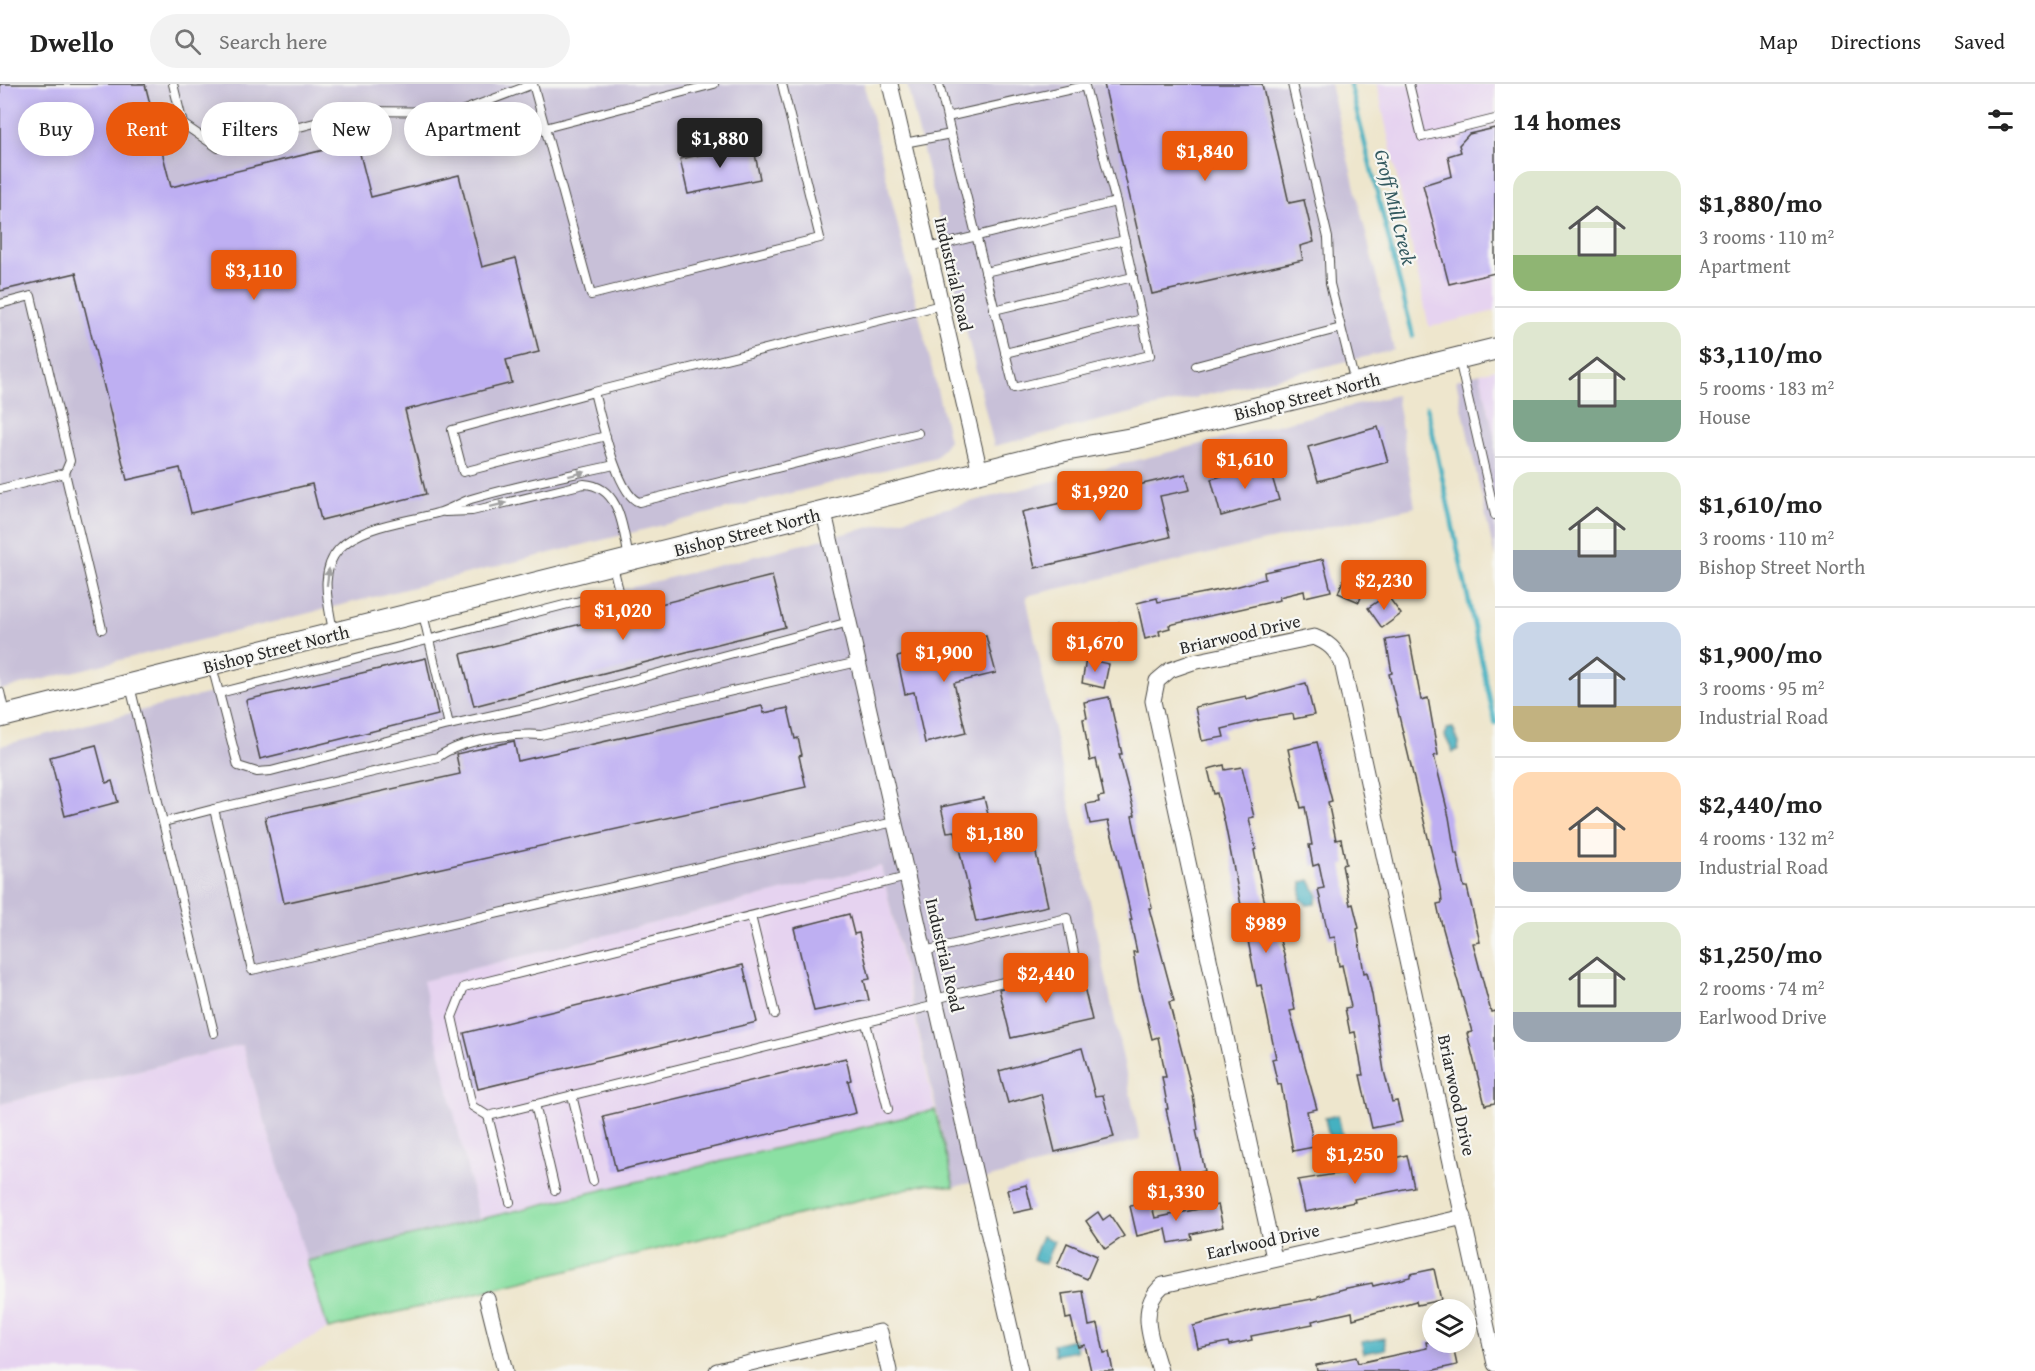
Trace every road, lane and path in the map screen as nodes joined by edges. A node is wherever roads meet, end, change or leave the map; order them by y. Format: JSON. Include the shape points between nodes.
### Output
{"nodes":[{"id":1,"x":173,"y":84,"type":"edge"},
{"id":2,"x":533,"y":84,"type":"edge"},
{"id":3,"x":714,"y":84,"type":"edge"},
{"id":4,"x":782,"y":84,"type":"edge"},
{"id":5,"x":890,"y":84,"type":"edge"},
{"id":6,"x":939,"y":84,"type":"edge"},
{"id":7,"x":1292,"y":84,"type":"edge"},
{"id":8,"x":1409,"y":84,"type":"edge"},
{"id":9,"x":947,"y":117,"type":"junction"},
{"id":10,"x":1495,"y":119,"type":"edge"},
{"id":11,"x":545,"y":128,"type":"junction"},
{"id":12,"x":951,"y":134,"type":"junction"},
{"id":13,"x":904,"y":143,"type":"junction"},
{"id":14,"x":1116,"y":202,"type":"junction"},
{"id":15,"x":976,"y":236,"type":"junction"},
{"id":16,"x":1125,"y":240,"type":"junction"},
{"id":17,"x":928,"y":248,"type":"junction"},
{"id":18,"x":985,"y":272,"type":"junction"},
{"id":19,"x":1133,"y":277,"type":"junction"},
{"id":20,"x":0,"y":304,"type":"edge"},
{"id":21,"x":941,"y":305,"type":"junction"},
{"id":22,"x":994,"y":310,"type":"junction"},
{"id":23,"x":1143,"y":319,"type":"junction"},
{"id":24,"x":1341,"y":328,"type":"junction"},
{"id":25,"x":1495,"y":348,"type":"edge"},
{"id":26,"x":1005,"y":353,"type":"junction"},
{"id":27,"x":1459,"y":358,"type":"junction"},
{"id":28,"x":1196,"y":366,"type":"dead end"},
{"id":29,"x":1355,"y":384,"type":"junction"},
{"id":30,"x":594,"y":392,"type":"junction"},
{"id":31,"x":918,"y":433,"type":"dead end"},
{"id":32,"x":606,"y":436,"type":"junction"},
{"id":33,"x":614,"y":465,"type":"junction"},
{"id":34,"x":980,"y":472,"type":"junction"},
{"id":35,"x":65,"y":473,"type":"junction"},
{"id":36,"x":0,"y":489,"type":"edge"},
{"id":37,"x":440,"y":512,"type":"junction"},
{"id":38,"x":824,"y":513,"type":"junction"},
{"id":39,"x":1495,"y":515,"type":"edge"},
{"id":40,"x":622,"y":563,"type":"junction"},
{"id":41,"x":423,"y":613,"type":"junction"},
{"id":42,"x":849,"y":622,"type":"junction"},
{"id":43,"x":102,"y":629,"type":"dead end"},
{"id":44,"x":334,"y":635,"type":"junction"},
{"id":45,"x":430,"y":639,"type":"junction"},
{"id":46,"x":858,"y":662,"type":"junction"},
{"id":47,"x":212,"y":665,"type":"junction"},
{"id":48,"x":130,"y":685,"type":"junction"},
{"id":49,"x":0,"y":692,"type":"edge"},
{"id":50,"x":219,"y":693,"type":"junction"},
{"id":51,"x":3,"y":717,"type":"edge"},
{"id":52,"x":449,"y":725,"type":"junction"},
{"id":53,"x":214,"y":809,"type":"junction"},
{"id":54,"x":164,"y":822,"type":"junction"},
{"id":55,"x":894,"y":822,"type":"junction"},
{"id":56,"x":907,"y":877,"type":"junction"},
{"id":57,"x":751,"y":915,"type":"junction"},
{"id":58,"x":924,"y":951,"type":"junction"},
{"id":59,"x":936,"y":1002,"type":"junction"},
{"id":60,"x":775,"y":1014,"type":"dead end"},
{"id":61,"x":866,"y":1023,"type":"junction"},
{"id":62,"x":214,"y":1034,"type":"dead end"},
{"id":63,"x":572,"y":1095,"type":"junction"},
{"id":64,"x":535,"y":1104,"type":"junction"},
{"id":65,"x":888,"y":1110,"type":"dead end"},
{"id":66,"x":488,"y":1116,"type":"junction"},
{"id":67,"x":593,"y":1181,"type":"dead end"},
{"id":68,"x":555,"y":1190,"type":"dead end"},
{"id":69,"x":510,"y":1202,"type":"dead end"},
{"id":70,"x":1464,"y":1217,"type":"junction"},
{"id":71,"x":1274,"y":1258,"type":"junction"},
{"id":72,"x":487,"y":1299,"type":"dead end"},
{"id":73,"x":1495,"y":1364,"type":"edge"},
{"id":74,"x":506,"y":1371,"type":"edge"},
{"id":75,"x":717,"y":1371,"type":"edge"},
{"id":76,"x":889,"y":1371,"type":"edge"},
{"id":77,"x":1020,"y":1371,"type":"edge"},
{"id":78,"x":1160,"y":1371,"type":"edge"}],
"edges":[{"from":1,"to":2,"type":"lane","via":[[183,124],[218,148],[361,111],[459,112]]},
{"from":2,"to":11,"type":"lane"},
{"from":3,"to":11,"type":"lane"},
{"from":4,"to":11,"type":"lane","via":[[820,238],[591,295]]},
{"from":5,"to":13,"type":"street","name":"Industrial Road"},
{"from":6,"to":9,"type":"lane"},
{"from":7,"to":24,"type":"lane","via":[[1328,238],[1330,284]]},
{"from":8,"to":10,"type":"lane","via":[[1422,137]]},
{"from":9,"to":12,"type":"lane"},
{"from":9,"to":14,"type":"lane","via":[[1085,86]]},
{"from":12,"to":13,"type":"lane"},
{"from":12,"to":15,"type":"lane"},
{"from":13,"to":17,"type":"street","name":"Industrial Road"},
{"from":14,"to":15,"type":"lane"},
{"from":14,"to":16,"type":"lane"},
{"from":15,"to":17,"type":"lane"},
{"from":15,"to":18,"type":"lane"},
{"from":16,"to":18,"type":"lane"},
{"from":16,"to":19,"type":"lane"},
{"from":17,"to":21,"type":"street","name":"Industrial Road"},
{"from":18,"to":22,"type":"lane"},
{"from":19,"to":22,"type":"lane"},
{"from":19,"to":23,"type":"lane"},
{"from":20,"to":35,"type":"lane","via":[[31,296],[70,460]]},
{"from":21,"to":30,"type":"lane"},
{"from":21,"to":34,"type":"street","name":"Industrial Road"},
{"from":22,"to":26,"type":"lane"},
{"from":23,"to":26,"type":"lane"},
{"from":23,"to":26,"type":"lane","via":[[1150,355],[1014,388]]},
{"from":24,"to":28,"type":"lane"},
{"from":24,"to":29,"type":"lane"},
{"from":25,"to":27,"type":"main road","name":"Bishop Street North"},
{"from":27,"to":29,"type":"main road","name":"Bishop Street North"},
{"from":27,"to":39,"type":"lane"},
{"from":29,"to":34,"type":"main road","name":"Bishop Street North"},
{"from":30,"to":32,"type":"lane"},
{"from":30,"to":32,"type":"lane","via":[[452,429],[462,472]]},
{"from":31,"to":33,"type":"lane","via":[[639,502],[630,495]]},
{"from":32,"to":33,"type":"lane"},
{"from":37,"to":33,"type":"lane","one_way":true,"via":[[470,500]]},
{"from":34,"to":38,"type":"main road","name":"Bishop Street North"},
{"from":35,"to":36,"type":"lane"},
{"from":35,"to":43,"type":"lane"},
{"from":37,"to":40,"type":"lane","one_way":true,"via":[[472,511],[598,484],[615,502]]},
{"from":44,"to":37,"type":"lane","one_way":true,"via":[[326,592],[327,573],[339,549],[373,530]]},
{"from":38,"to":40,"type":"main road","name":"Bishop Street North"},
{"from":38,"to":42,"type":"street","name":"Industrial Road"},
{"from":40,"to":41,"type":"main road","name":"Bishop Street North"},
{"from":40,"to":45,"type":"lane","via":[[619,591]]},
{"from":41,"to":44,"type":"main road","name":"Bishop Street North"},
{"from":41,"to":45,"type":"lane"},
{"from":42,"to":46,"type":"street","name":"Industrial Road"},
{"from":42,"to":52,"type":"lane","via":[[547,703]]},
{"from":44,"to":47,"type":"main road","name":"Bishop Street North"},
{"from":45,"to":50,"type":"lane"},
{"from":45,"to":52,"type":"lane"},
{"from":46,"to":53,"type":"lane","via":[[541,735],[518,734],[448,749],[438,758]]},
{"from":46,"to":55,"type":"street","name":"Industrial Road"},
{"from":47,"to":48,"type":"main road","name":"Bishop Street North"},
{"from":47,"to":50,"type":"lane"},
{"from":48,"to":51,"type":"main road","name":"Bishop Street North"},
{"from":48,"to":54,"type":"lane"},
{"from":49,"to":51,"type":"lane"},
{"from":50,"to":52,"type":"lane","via":[[238,766],[256,772]]},
{"from":53,"to":54,"type":"lane"},
{"from":53,"to":55,"type":"lane","via":[[252,970]]},
{"from":54,"to":62,"type":"lane"},
{"from":55,"to":56,"type":"street","name":"Industrial Road"},
{"from":56,"to":57,"type":"lane"},
{"from":56,"to":58,"type":"street","name":"Industrial Road"},
{"from":57,"to":60,"type":"lane"},
{"from":57,"to":66,"type":"lane","via":[[464,987],[452,1017],[472,1106]]},
{"from":58,"to":59,"type":"street","name":"Industrial Road"},
{"from":58,"to":59,"type":"lane","via":[[1067,918],[1076,964]]},
{"from":59,"to":61,"type":"lane"},
{"from":59,"to":77,"type":"street","name":"Industrial Road"},
{"from":61,"to":63,"type":"lane"},
{"from":61,"to":65,"type":"lane"},
{"from":63,"to":64,"type":"lane"},
{"from":63,"to":67,"type":"lane"},
{"from":64,"to":66,"type":"lane"},
{"from":64,"to":68,"type":"lane"},
{"from":66,"to":69,"type":"lane"},
{"from":70,"to":71,"type":"street","name":"Earlwood Drive"},
{"from":70,"to":71,"type":"street","name":"Briarwood Drive","via":[[1342,663],[1327,642],[1314,637],[1300,638],[1170,670],[1157,681],[1153,701]]},
{"from":70,"to":73,"type":"street","name":"Briarwood Drive"},
{"from":71,"to":78,"type":"street","name":"Earlwood Drive","via":[[1179,1279],[1152,1294],[1148,1322]]},
{"from":72,"to":74,"type":"street"},
{"from":75,"to":76,"type":"street","via":[[880,1332]]}]}
